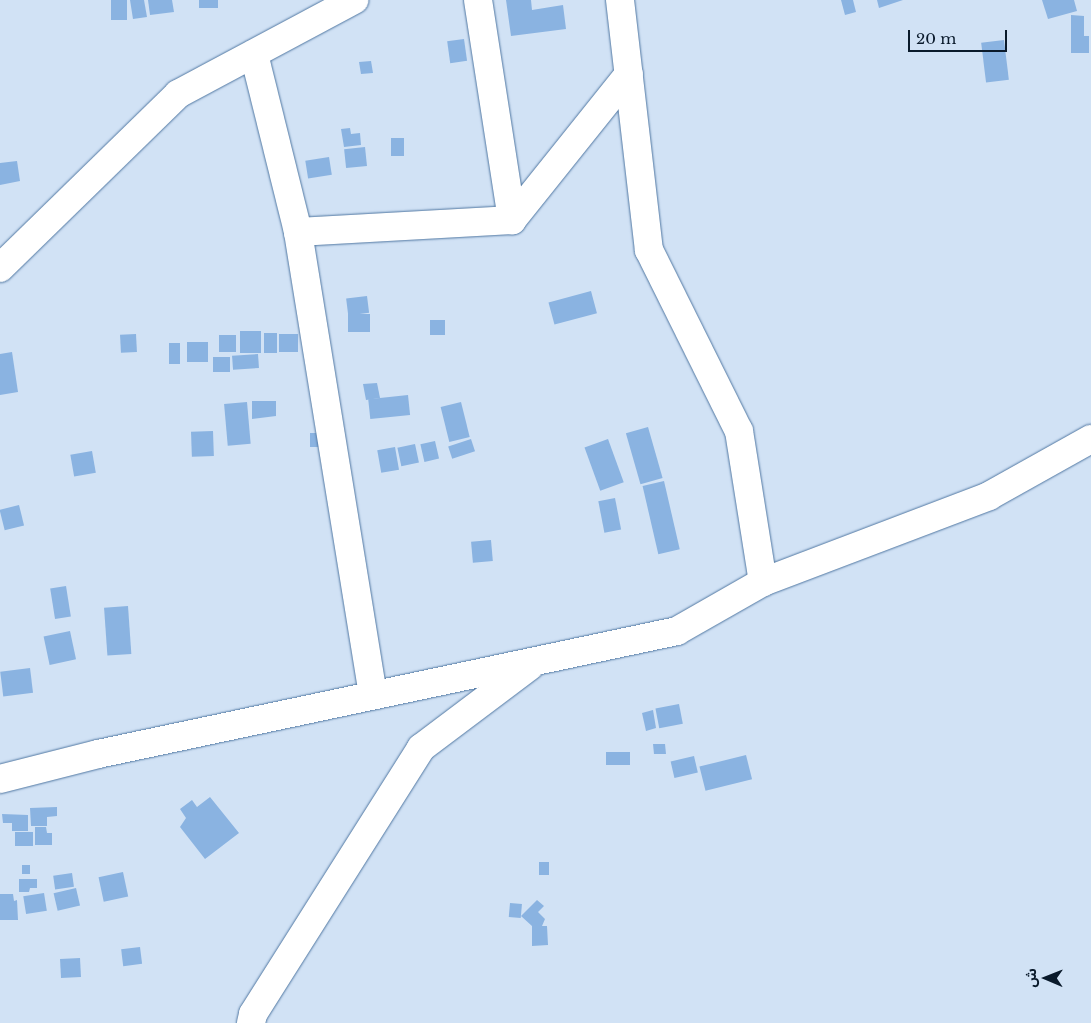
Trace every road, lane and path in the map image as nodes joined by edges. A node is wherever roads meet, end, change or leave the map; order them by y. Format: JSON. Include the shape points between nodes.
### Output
{"nodes":[{"id":1,"x":354,"y":0,"type":"edge"},
{"id":2,"x":478,"y":0,"type":"edge"},
{"id":3,"x":620,"y":0,"type":"edge"},
{"id":4,"x":254,"y":54,"type":"junction"},
{"id":5,"x":629,"y":74,"type":"junction"},
{"id":6,"x":512,"y":220,"type":"junction"},
{"id":7,"x":298,"y":232,"type":"junction"},
{"id":8,"x":0,"y":268,"type":"edge"},
{"id":9,"x":1091,"y":439,"type":"edge"},
{"id":10,"x":763,"y":582,"type":"junction"},
{"id":11,"x":538,"y":660,"type":"junction"},
{"id":12,"x":373,"y":695,"type":"junction"},
{"id":13,"x":0,"y":780,"type":"edge"},
{"id":14,"x":251,"y":1023,"type":"edge"}],
"edges":[{"from":1,"to":4,"type":"street"},
{"from":2,"to":6,"type":"street"},
{"from":3,"to":5,"type":"street"},
{"from":4,"to":7,"type":"street"},
{"from":4,"to":8,"type":"street","via":[[178,94]]},
{"from":5,"to":6,"type":"street"},
{"from":5,"to":10,"type":"street","via":[[649,250],[739,431]]},
{"from":6,"to":7,"type":"street"},
{"from":7,"to":12,"type":"street"},
{"from":9,"to":10,"type":"street","via":[[990,496]]},
{"from":10,"to":11,"type":"street","via":[[677,630]]},
{"from":11,"to":12,"type":"street"},
{"from":11,"to":14,"type":"street","via":[[421,748],[253,1014]]},
{"from":12,"to":13,"type":"street","via":[[98,754]]}]}
